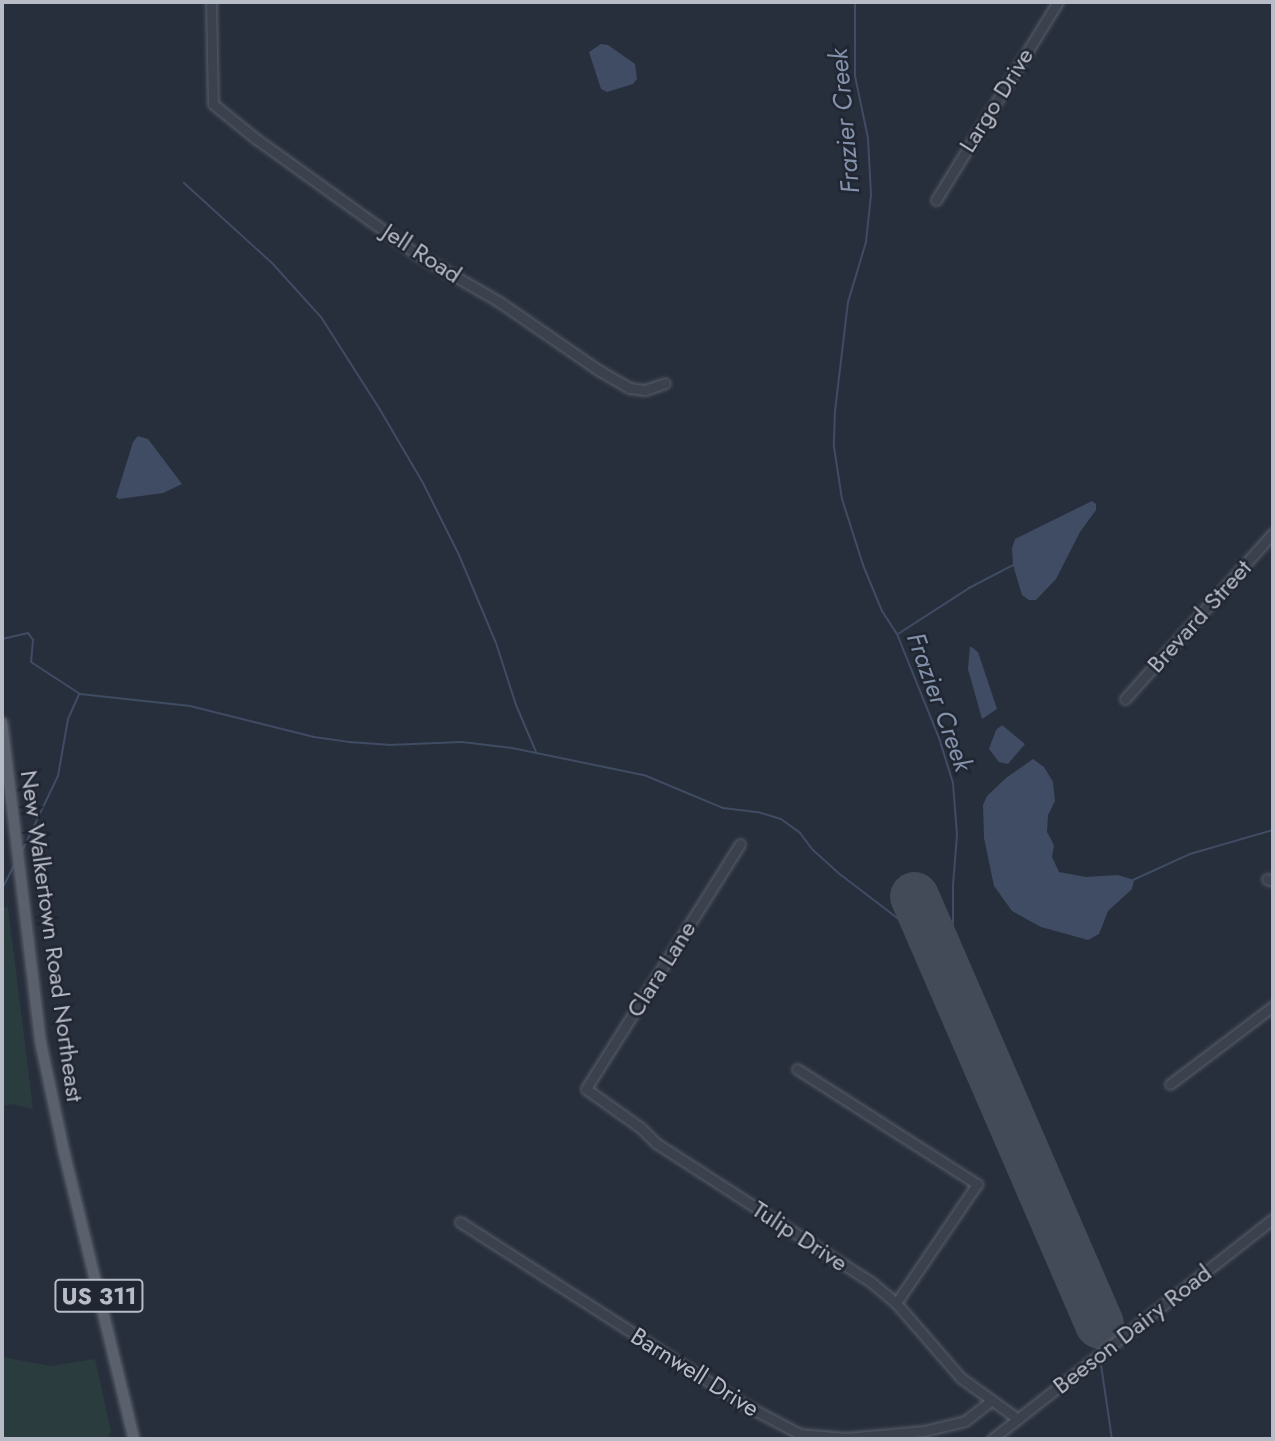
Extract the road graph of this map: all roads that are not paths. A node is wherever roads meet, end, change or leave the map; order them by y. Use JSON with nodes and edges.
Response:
{"nodes":[{"id":1,"x":211,"y":2,"type":"edge"},
{"id":2,"x":1058,"y":2,"type":"edge"},
{"id":3,"x":936,"y":200,"type":"dead end"},
{"id":4,"x":665,"y":383,"type":"dead end"},
{"id":5,"x":1273,"y":533,"type":"edge"},
{"id":6,"x":1125,"y":699,"type":"dead end"},
{"id":7,"x":2,"y":723,"type":"edge"},
{"id":8,"x":740,"y":844,"type":"dead end"},
{"id":9,"x":1273,"y":1006,"type":"edge"},
{"id":10,"x":797,"y":1069,"type":"dead end"},
{"id":11,"x":1170,"y":1084,"type":"dead end"},
{"id":12,"x":590,"y":1093,"type":"joint"},
{"id":13,"x":1273,"y":1219,"type":"edge"},
{"id":14,"x":460,"y":1222,"type":"dead end"},
{"id":15,"x":896,"y":1303,"type":"junction"},
{"id":16,"x":991,"y":1401,"type":"junction"},
{"id":17,"x":1018,"y":1419,"type":"junction"},
{"id":18,"x":134,"y":1439,"type":"edge"},
{"id":19,"x":992,"y":1439,"type":"edge"}],
"edges":[{"from":1,"to":4,"type":"street","name":"Jell Road"},
{"from":2,"to":3,"type":"street","name":"Largo Drive"},
{"from":5,"to":6,"type":"street","name":"Brevard Street"},
{"from":7,"to":18,"type":"main road","name":"New Walkertown Road Northeast","number":"US 311"},
{"from":8,"to":12,"type":"street","name":"Clara Lane"},
{"from":9,"to":11,"type":"street"},
{"from":10,"to":15,"type":"street"},
{"from":12,"to":15,"type":"street","name":"Tulip Drive"},
{"from":13,"to":17,"type":"street","name":"Beeson Dairy Road"},
{"from":14,"to":16,"type":"street","name":"Barnwell Drive"},
{"from":15,"to":16,"type":"street","name":"Tulip Drive"},
{"from":16,"to":17,"type":"street","name":"Tulip Drive"},
{"from":17,"to":19,"type":"street","name":"Beeson Dairy Road"}]}
